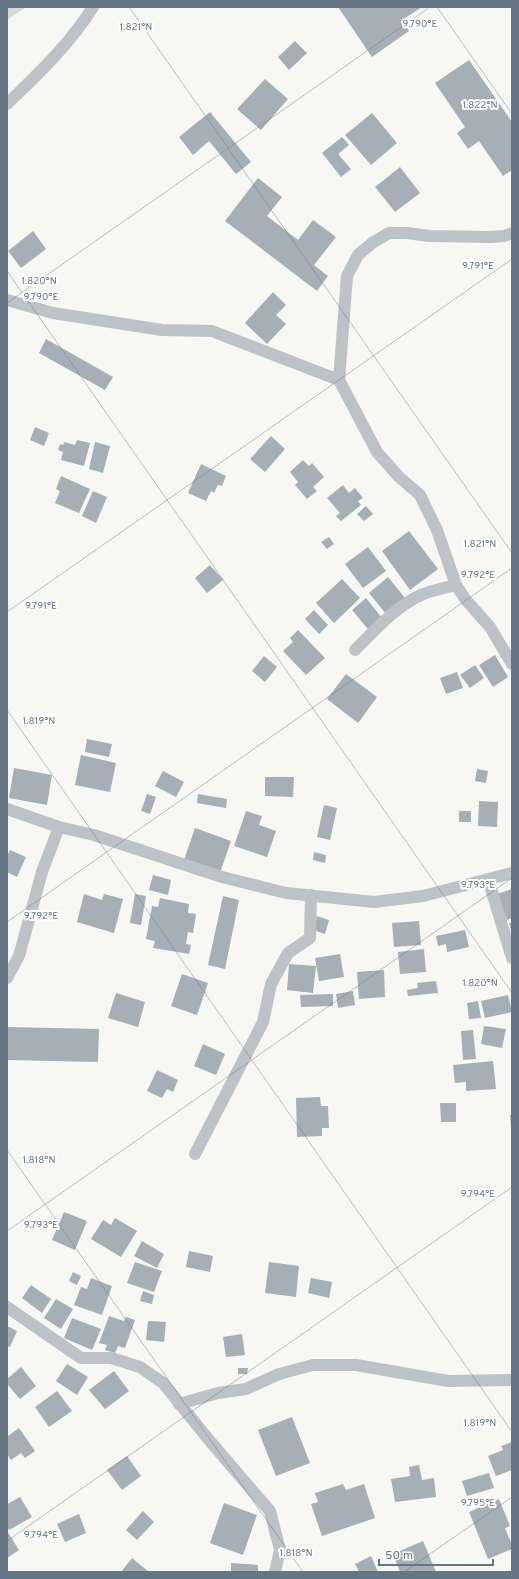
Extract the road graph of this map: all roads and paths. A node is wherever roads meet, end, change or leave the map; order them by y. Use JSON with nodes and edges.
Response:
{"nodes":[{"id":1,"x":93,"y":7,"type":"edge"},
{"id":2,"x":7,"y":104,"type":"edge"},
{"id":3,"x":512,"y":233,"type":"edge"},
{"id":4,"x":7,"y":300,"type":"edge"},
{"id":5,"x":339,"y":380,"type":"junction"},
{"id":6,"x":456,"y":585,"type":"junction"},
{"id":7,"x":355,"y":650,"type":"dead end"},
{"id":8,"x":512,"y":664,"type":"edge"},
{"id":9,"x":7,"y":808,"type":"edge"},
{"id":10,"x":59,"y":827,"type":"junction"},
{"id":11,"x":512,"y":873,"type":"edge"},
{"id":12,"x":488,"y":878,"type":"junction"},
{"id":13,"x":311,"y":895,"type":"junction"},
{"id":14,"x":512,"y":958,"type":"edge"},
{"id":15,"x":7,"y":978,"type":"edge"},
{"id":16,"x":195,"y":1154,"type":"dead end"},
{"id":17,"x":7,"y":1307,"type":"edge"},
{"id":18,"x":512,"y":1380,"type":"edge"},
{"id":19,"x":179,"y":1404,"type":"junction"},
{"id":20,"x":275,"y":1572,"type":"edge"}],
"edges":[{"from":1,"to":2,"type":"street"},
{"from":3,"to":5,"type":"street"},
{"from":4,"to":5,"type":"street"},
{"from":5,"to":6,"type":"street"},
{"from":6,"to":7,"type":"street"},
{"from":6,"to":8,"type":"street"},
{"from":9,"to":10,"type":"street"},
{"from":10,"to":13,"type":"street"},
{"from":10,"to":15,"type":"street"},
{"from":11,"to":12,"type":"street"},
{"from":12,"to":13,"type":"street"},
{"from":12,"to":14,"type":"street"},
{"from":13,"to":16,"type":"street"},
{"from":17,"to":19,"type":"street"},
{"from":18,"to":19,"type":"street"},
{"from":19,"to":20,"type":"street"}]}
